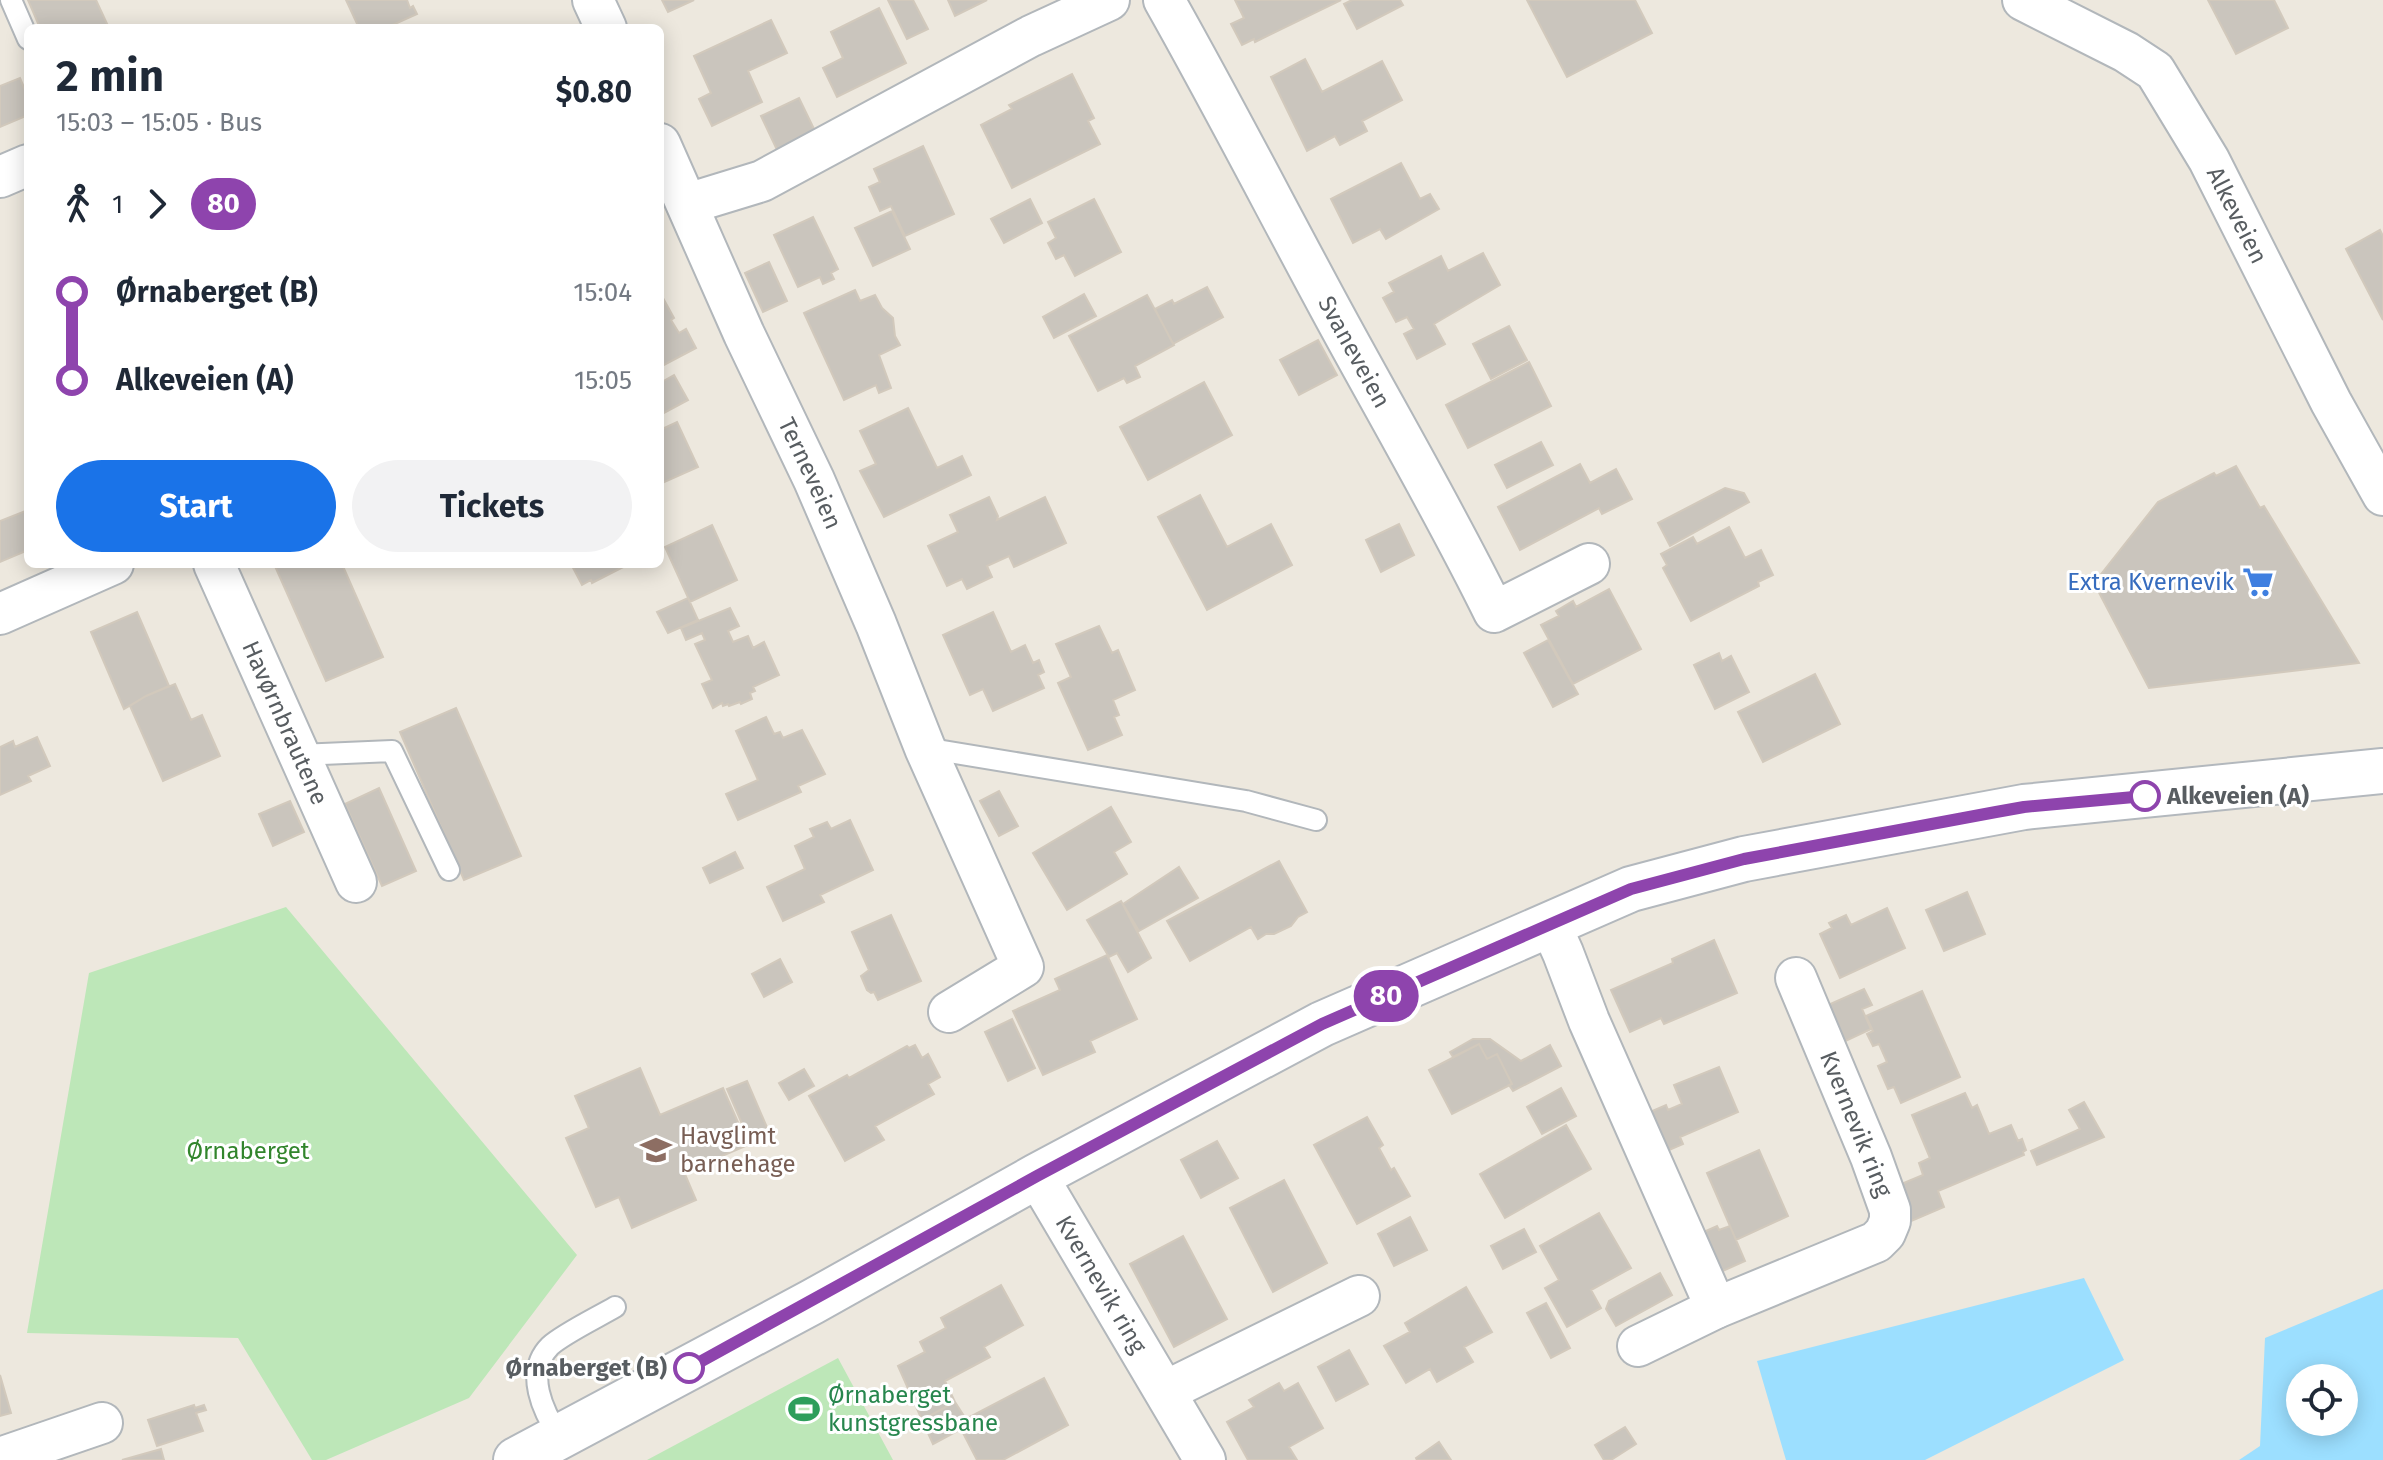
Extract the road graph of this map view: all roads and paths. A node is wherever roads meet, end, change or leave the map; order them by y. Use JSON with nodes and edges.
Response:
{"nodes":[{"id":1,"x":11,"y":0,"type":"edge"},
{"id":2,"x":593,"y":0,"type":"edge"},
{"id":3,"x":1109,"y":0,"type":"edge"},
{"id":4,"x":1164,"y":0,"type":"edge"},
{"id":5,"x":2023,"y":0,"type":"edge"},
{"id":6,"x":604,"y":24,"type":"edge"},
{"id":7,"x":24,"y":30,"type":"edge"},
{"id":8,"x":664,"y":153,"type":"edge"},
{"id":9,"x":24,"y":167,"type":"edge"},
{"id":10,"x":0,"y":177,"type":"edge"},
{"id":11,"x":687,"y":204,"type":"junction"},
{"id":12,"x":2383,"y":495,"type":"edge"},
{"id":13,"x":1589,"y":564,"type":"dead end"},
{"id":14,"x":104,"y":568,"type":"edge"},
{"id":15,"x":216,"y":568,"type":"edge"},
{"id":16,"x":0,"y":614,"type":"edge"},
{"id":17,"x":925,"y":748,"type":"junction"},
{"id":18,"x":299,"y":755,"type":"junction"},
{"id":19,"x":2383,"y":771,"type":"edge"},
{"id":20,"x":1316,"y":820,"type":"dead end"},
{"id":21,"x":449,"y":870,"type":"dead end"},
{"id":22,"x":356,"y":882,"type":"dead end"},
{"id":23,"x":1550,"y":924,"type":"junction"},
{"id":24,"x":1796,"y":978,"type":"dead end"},
{"id":25,"x":949,"y":1012,"type":"dead end"},
{"id":26,"x":1037,"y":1176,"type":"junction"},
{"id":27,"x":1359,"y":1296,"type":"dead end"},
{"id":28,"x":615,"y":1307,"type":"dead end"},
{"id":29,"x":1716,"y":1308,"type":"junction"},
{"id":30,"x":1638,"y":1346,"type":"dead end"},
{"id":31,"x":1166,"y":1391,"type":"junction"},
{"id":32,"x":102,"y":1423,"type":"dead end"},
{"id":33,"x":560,"y":1437,"type":"junction"},
{"id":34,"x":0,"y":1458,"type":"edge"},
{"id":35,"x":516,"y":1460,"type":"edge"},
{"id":36,"x":1205,"y":1460,"type":"edge"}],
"edges":[{"from":1,"to":7,"type":"lane"},
{"from":2,"to":6,"type":"street"},
{"from":3,"to":11,"type":"street"},
{"from":4,"to":13,"type":"street","name":"Svaneveien"},
{"from":5,"to":12,"type":"street","name":"Alkeveien"},
{"from":8,"to":11,"type":"street","name":"Terneveien"},
{"from":9,"to":10,"type":"street"},
{"from":11,"to":17,"type":"street","name":"Terneveien"},
{"from":14,"to":16,"type":"street"},
{"from":15,"to":18,"type":"street","name":"Havørnbrautene"},
{"from":17,"to":20,"type":"lane"},
{"from":17,"to":25,"type":"street","name":"Terneveien"},
{"from":18,"to":21,"type":"lane"},
{"from":18,"to":22,"type":"street","name":"Havørnbrautene"},
{"from":19,"to":23,"type":"main road"},
{"from":23,"to":26,"type":"main road"},
{"from":23,"to":29,"type":"street"},
{"from":24,"to":29,"type":"street","name":"Kvernevik ring"},
{"from":26,"to":31,"type":"street","name":"Kvernevik ring"},
{"from":26,"to":33,"type":"main road"},
{"from":27,"to":31,"type":"street"},
{"from":28,"to":33,"type":"lane"},
{"from":29,"to":30,"type":"street","name":"Kvernevik ring"},
{"from":31,"to":36,"type":"street","name":"Kvernevik ring"},
{"from":32,"to":34,"type":"street"},
{"from":33,"to":35,"type":"main road"}]}
